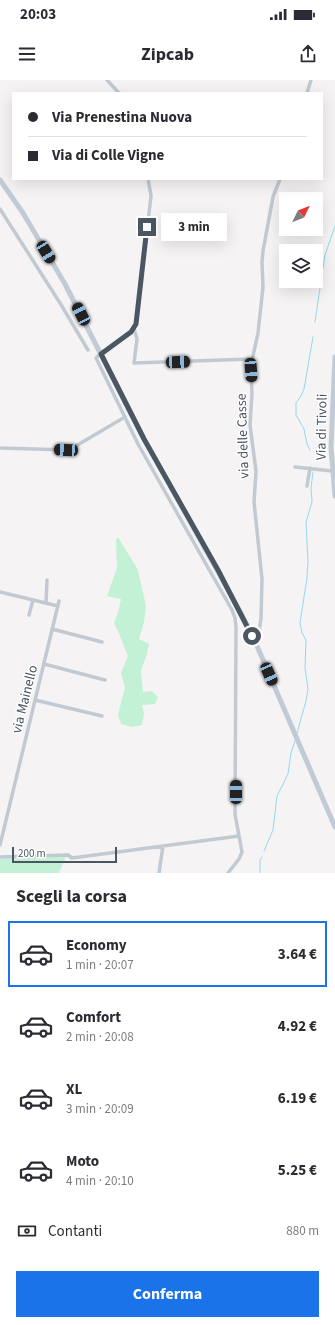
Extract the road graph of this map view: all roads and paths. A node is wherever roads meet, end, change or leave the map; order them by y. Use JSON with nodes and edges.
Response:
{"nodes":[{"id":1,"x":107,"y":80,"type":"edge"},
{"id":2,"x":311,"y":80,"type":"edge"},
{"id":3,"x":118,"y":92,"type":"edge"},
{"id":4,"x":307,"y":92,"type":"edge"},
{"id":5,"x":0,"y":180,"type":"edge"},
{"id":6,"x":148,"y":180,"type":"edge"},
{"id":7,"x":280,"y":180,"type":"edge"},
{"id":8,"x":0,"y":209,"type":"edge"},
{"id":9,"x":134,"y":329,"type":"junction"},
{"id":10,"x":88,"y":350,"type":"dead end"},
{"id":11,"x":101,"y":354,"type":"junction"},
{"id":12,"x":335,"y":357,"type":"edge"},
{"id":13,"x":252,"y":359,"type":"junction"},
{"id":14,"x":124,"y":417,"type":"junction"},
{"id":15,"x":0,"y":448,"type":"edge"},
{"id":16,"x":295,"y":467,"type":"dead end"},
{"id":17,"x":310,"y":468,"type":"junction"},
{"id":18,"x":332,"y":470,"type":"junction"},
{"id":19,"x":307,"y":486,"type":"dead end"},
{"id":20,"x":335,"y":496,"type":"edge"},
{"id":21,"x":47,"y":580,"type":"dead end"},
{"id":22,"x":0,"y":592,"type":"edge"},
{"id":23,"x":33,"y":600,"type":"junction"},
{"id":24,"x":46,"y":603,"type":"junction"},
{"id":25,"x":29,"y":614,"type":"dead end"},
{"id":26,"x":52,"y":629,"type":"junction"},
{"id":27,"x":102,"y":642,"type":"dead end"},
{"id":28,"x":257,"y":646,"type":"junction"},
{"id":29,"x":44,"y":664,"type":"junction"},
{"id":30,"x":105,"y":680,"type":"dead end"},
{"id":31,"x":35,"y":700,"type":"junction"},
{"id":32,"x":102,"y":716,"type":"dead end"},
{"id":33,"x":335,"y":827,"type":"edge"},
{"id":34,"x":239,"y":836,"type":"junction"},
{"id":35,"x":0,"y":844,"type":"edge"},
{"id":36,"x":163,"y":846,"type":"junction"},
{"id":37,"x":0,"y":857,"type":"edge"},
{"id":38,"x":159,"y":873,"type":"edge"},
{"id":39,"x":228,"y":873,"type":"edge"}],
"edges":[{"from":1,"to":3,"type":"street"},
{"from":2,"to":4,"type":"street"},
{"from":5,"to":11,"type":"main road"},
{"from":6,"to":9,"type":"street"},
{"from":7,"to":13,"type":"street","name":"via delle Casse"},
{"from":8,"to":10,"type":"street"},
{"from":9,"to":11,"type":"street"},
{"from":9,"to":13,"type":"street"},
{"from":11,"to":14,"type":"street"},
{"from":11,"to":28,"type":"main road"},
{"from":12,"to":18,"type":"main road","name":"Via di Tivoli"},
{"from":13,"to":28,"type":"street","name":"via delle Casse"},
{"from":14,"to":15,"type":"street"},
{"from":14,"to":34,"type":"street"},
{"from":16,"to":17,"type":"street"},
{"from":17,"to":18,"type":"street"},
{"from":17,"to":19,"type":"street"},
{"from":18,"to":20,"type":"main road","name":"Via di Tivoli"},
{"from":21,"to":24,"type":"street"},
{"from":22,"to":23,"type":"street","name":"via Mainello"},
{"from":23,"to":24,"type":"street","name":"via Mainello"},
{"from":23,"to":25,"type":"street"},
{"from":24,"to":26,"type":"street","name":"via Mainello"},
{"from":26,"to":27,"type":"street"},
{"from":26,"to":29,"type":"street","name":"via Mainello"},
{"from":28,"to":33,"type":"main road"},
{"from":29,"to":30,"type":"street"},
{"from":29,"to":31,"type":"street","name":"via Mainello"},
{"from":31,"to":32,"type":"street"},
{"from":31,"to":35,"type":"street","name":"via Mainello"},
{"from":34,"to":36,"type":"street"},
{"from":34,"to":39,"type":"street"},
{"from":36,"to":37,"type":"street"},
{"from":36,"to":38,"type":"street"}]}
